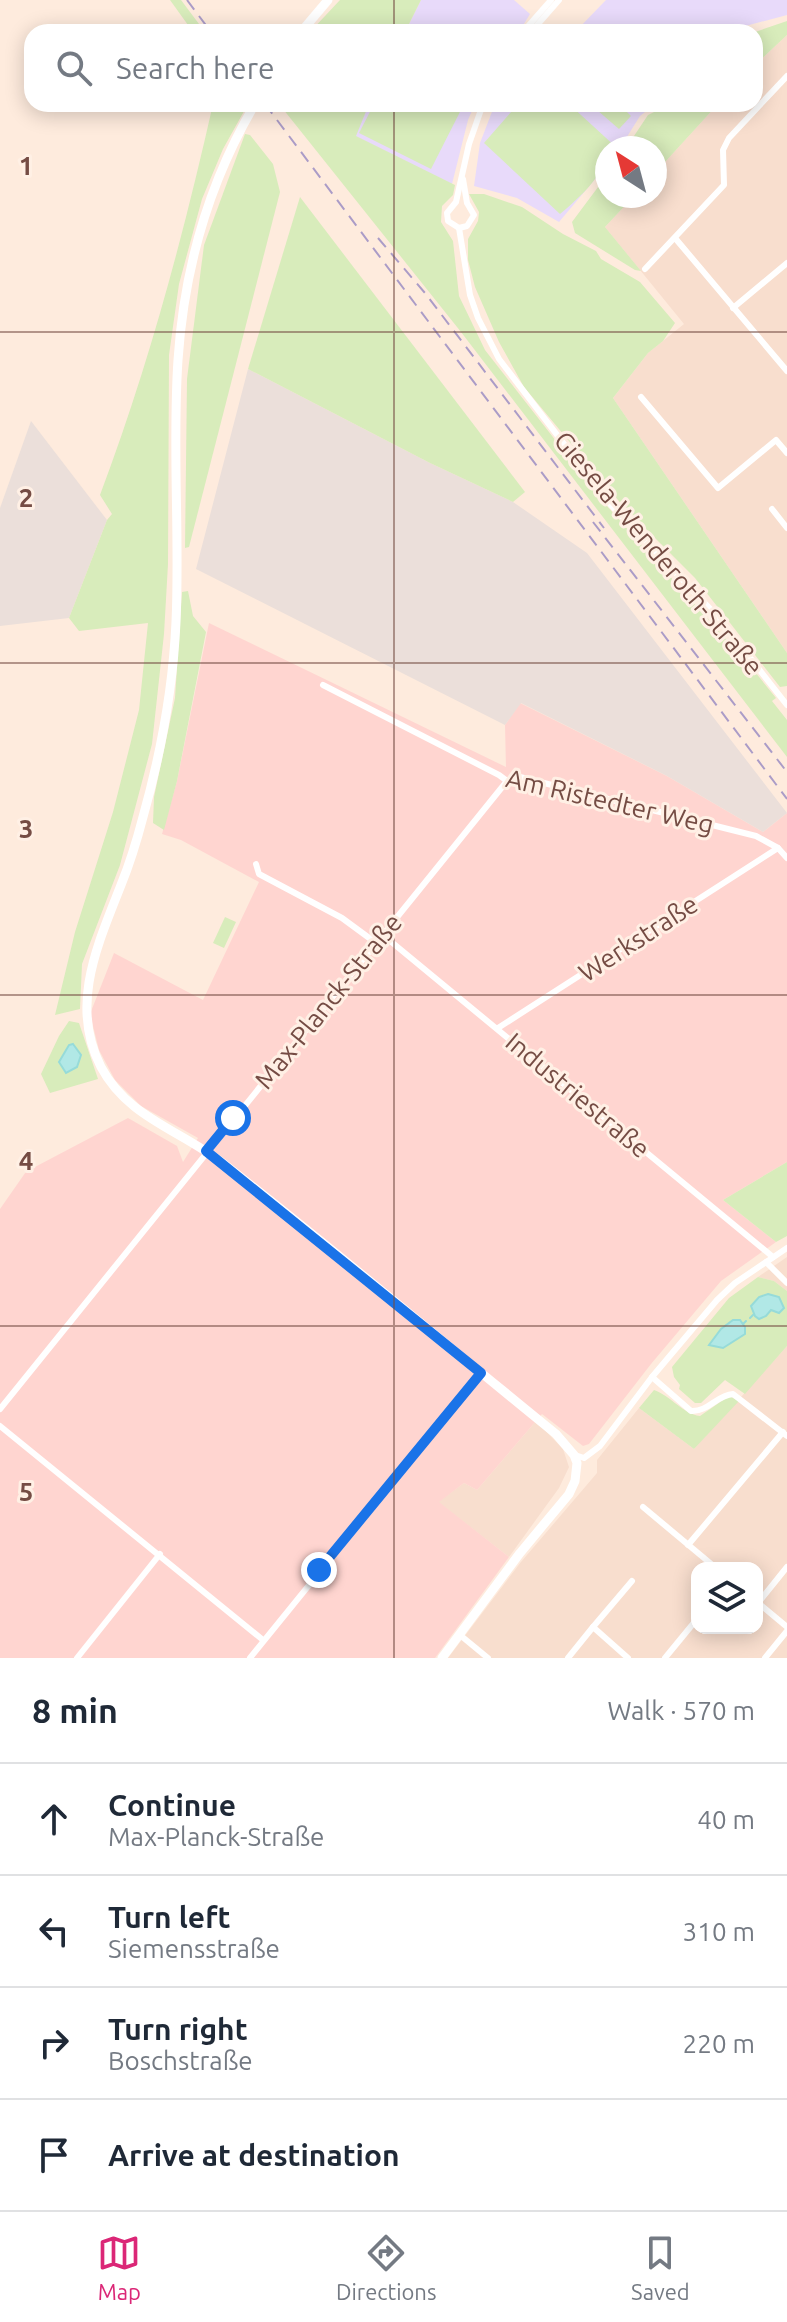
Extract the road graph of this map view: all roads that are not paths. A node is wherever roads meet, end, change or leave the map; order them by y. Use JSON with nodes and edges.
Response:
{"nodes":[{"id":1,"x":328,"y":0,"type":"edge"},
{"id":2,"x":551,"y":0,"type":"edge"},
{"id":3,"x":559,"y":0,"type":"edge"},
{"id":4,"x":308,"y":24,"type":"edge"},
{"id":5,"x":530,"y":24,"type":"edge"},
{"id":6,"x":538,"y":24,"type":"edge"},
{"id":7,"x":787,"y":76,"type":"edge"},
{"id":8,"x":763,"y":102,"type":"edge"},
{"id":9,"x":251,"y":112,"type":"edge"},
{"id":10,"x":480,"y":112,"type":"edge"},
{"id":11,"x":753,"y":112,"type":"edge"},
{"id":12,"x":463,"y":177,"type":"junction"},
{"id":13,"x":456,"y":202,"type":"junction"},
{"id":14,"x":467,"y":203,"type":"junction"},
{"id":15,"x":459,"y":228,"type":"junction"},
{"id":16,"x":675,"y":238,"type":"junction"},
{"id":17,"x":787,"y":263,"type":"edge"},
{"id":18,"x":645,"y":269,"type":"dead end"},
{"id":19,"x":733,"y":308,"type":"junction"},
{"id":20,"x":787,"y":371,"type":"edge"},
{"id":21,"x":641,"y":397,"type":"dead end"},
{"id":22,"x":787,"y":453,"type":"edge"},
{"id":23,"x":772,"y":509,"type":"dead end"},
{"id":24,"x":787,"y":528,"type":"edge"},
{"id":25,"x":323,"y":685,"type":"dead end"},
{"id":26,"x":347,"y":697,"type":"junction"},
{"id":27,"x":339,"y":704,"type":"dead end"},
{"id":28,"x":787,"y":705,"type":"edge"},
{"id":29,"x":507,"y":781,"type":"junction"},
{"id":30,"x":778,"y":848,"type":"junction"},
{"id":31,"x":787,"y":858,"type":"edge"},
{"id":32,"x":256,"y":864,"type":"dead end"},
{"id":33,"x":383,"y":935,"type":"junction"},
{"id":34,"x":376,"y":943,"type":"junction"},
{"id":35,"x":498,"y":1028,"type":"junction"},
{"id":36,"x":206,"y":1151,"type":"junction"},
{"id":37,"x":787,"y":1248,"type":"edge"},
{"id":38,"x":773,"y":1257,"type":"junction"},
{"id":39,"x":766,"y":1262,"type":"junction"},
{"id":40,"x":787,"y":1283,"type":"edge"},
{"id":41,"x":481,"y":1373,"type":"junction"},
{"id":42,"x":652,"y":1377,"type":"junction"},
{"id":43,"x":0,"y":1409,"type":"edge"},
{"id":44,"x":0,"y":1426,"type":"edge"},
{"id":45,"x":785,"y":1434,"type":"edge"},
{"id":46,"x":574,"y":1455,"type":"junction"},
{"id":47,"x":643,"y":1507,"type":"dead end"},
{"id":48,"x":688,"y":1545,"type":"junction"},
{"id":49,"x":160,"y":1554,"type":"junction"},
{"id":50,"x":709,"y":1562,"type":"edge"},
{"id":51,"x":787,"y":1567,"type":"edge"},
{"id":52,"x":632,"y":1581,"type":"dead end"},
{"id":53,"x":763,"y":1596,"type":"edge"},
{"id":54,"x":763,"y":1607,"type":"edge"},
{"id":55,"x":691,"y":1626,"type":"edge"},
{"id":56,"x":593,"y":1627,"type":"junction"},
{"id":57,"x":787,"y":1629,"type":"edge"},
{"id":58,"x":460,"y":1635,"type":"junction"},
{"id":59,"x":263,"y":1640,"type":"junction"},
{"id":60,"x":77,"y":1658,"type":"edge"},
{"id":61,"x":250,"y":1658,"type":"edge"},
{"id":62,"x":442,"y":1658,"type":"edge"},
{"id":63,"x":488,"y":1658,"type":"edge"},
{"id":64,"x":568,"y":1658,"type":"edge"},
{"id":65,"x":628,"y":1658,"type":"edge"},
{"id":66,"x":665,"y":1658,"type":"edge"},
{"id":67,"x":765,"y":1658,"type":"edge"}],
"edges":[{"from":1,"to":4,"type":"main road"},
{"from":2,"to":5,"type":"street"},
{"from":3,"to":6,"type":"street"},
{"from":7,"to":8,"type":"street"},
{"from":9,"to":36,"type":"main road"},
{"from":10,"to":12,"type":"street"},
{"from":11,"to":16,"type":"street"},
{"from":12,"to":13,"type":"street"},
{"from":12,"to":14,"type":"street"},
{"from":13,"to":14,"type":"street"},
{"from":13,"to":15,"type":"street"},
{"from":14,"to":15,"type":"street"},
{"from":15,"to":28,"type":"street","name":"Giesela-Wenderoth-Straße"},
{"from":16,"to":18,"type":"street"},
{"from":16,"to":19,"type":"street"},
{"from":17,"to":19,"type":"street"},
{"from":19,"to":20,"type":"street"},
{"from":21,"to":22,"type":"street"},
{"from":23,"to":24,"type":"street"},
{"from":25,"to":26,"type":"street","name":"Am Ristedter Weg"},
{"from":26,"to":27,"type":"street"},
{"from":26,"to":29,"type":"street","name":"Am Ristedter Weg"},
{"from":29,"to":30,"type":"street","name":"Am Ristedter Weg"},
{"from":29,"to":33,"type":"street","name":"Max-Planck-Straße"},
{"from":30,"to":31,"type":"street","name":"Am Ristedter Weg"},
{"from":30,"to":35,"type":"street","name":"Werkstraße"},
{"from":32,"to":34,"type":"street"},
{"from":33,"to":34,"type":"street","name":"Max-Planck-Straße"},
{"from":33,"to":35,"type":"street","name":"Industriestraße"},
{"from":34,"to":36,"type":"street","name":"Max-Planck-Straße"},
{"from":35,"to":38,"type":"street","name":"Industriestraße"},
{"from":36,"to":41,"type":"main road"},
{"from":36,"to":43,"type":"street","name":"Max-Planck-Straße"},
{"from":37,"to":38,"type":"street"},
{"from":38,"to":39,"type":"street"},
{"from":39,"to":40,"type":"street"},
{"from":39,"to":42,"type":"street"},
{"from":41,"to":46,"type":"main road"},
{"from":41,"to":59,"type":"street"},
{"from":42,"to":45,"type":"street"},
{"from":42,"to":46,"type":"street"},
{"from":44,"to":49,"type":"street"},
{"from":45,"to":48,"type":"street"},
{"from":46,"to":58,"type":"main road"},
{"from":47,"to":48,"type":"street"},
{"from":48,"to":50,"type":"street"},
{"from":49,"to":59,"type":"street"},
{"from":49,"to":60,"type":"street"},
{"from":51,"to":53,"type":"street"},
{"from":52,"to":56,"type":"street"},
{"from":54,"to":57,"type":"street"},
{"from":55,"to":66,"type":"street"},
{"from":56,"to":64,"type":"street"},
{"from":56,"to":65,"type":"street"},
{"from":57,"to":67,"type":"street"},
{"from":58,"to":62,"type":"main road"},
{"from":58,"to":63,"type":"street"},
{"from":59,"to":61,"type":"street"}]}
